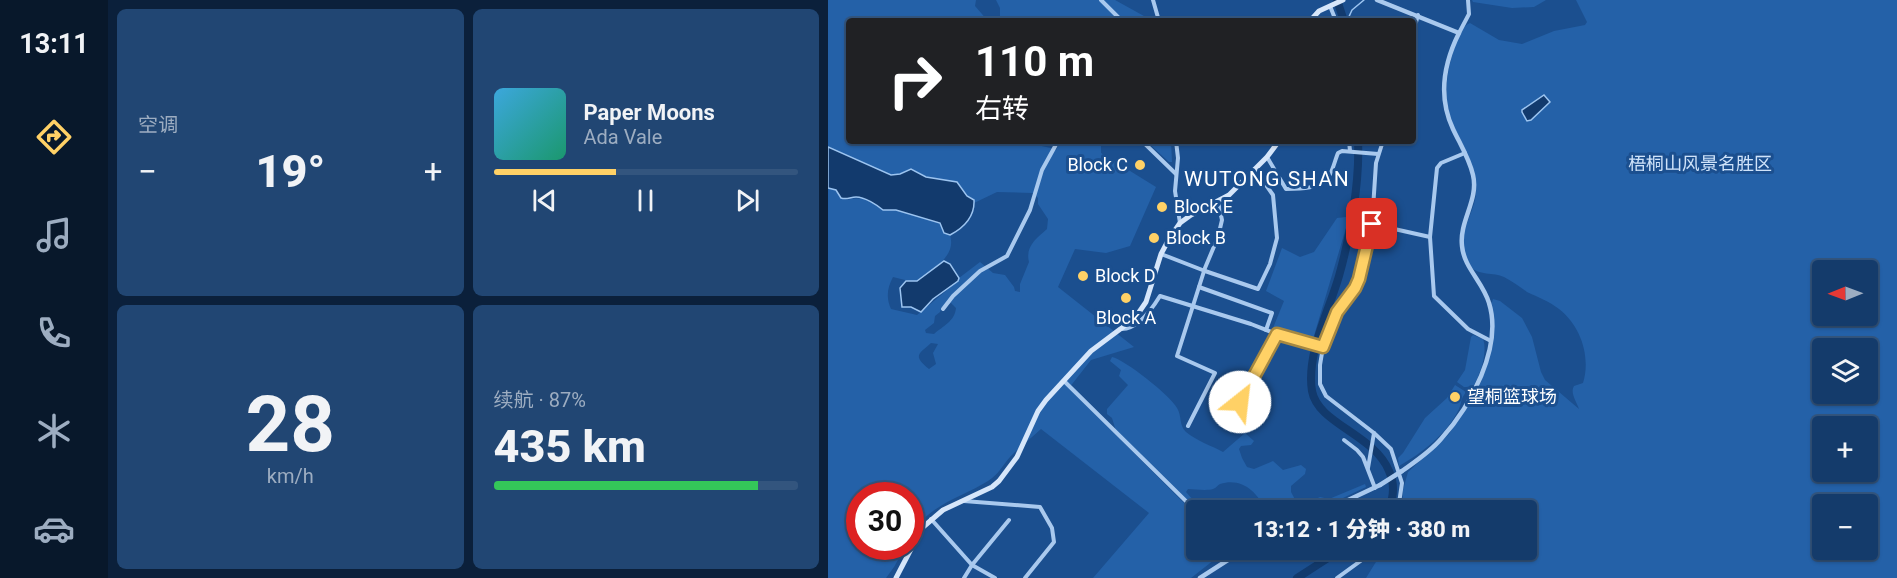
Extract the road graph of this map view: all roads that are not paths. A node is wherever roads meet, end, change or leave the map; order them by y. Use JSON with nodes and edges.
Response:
{"nodes":[{"id":1,"x":1101,"y":0,"type":"edge"},
{"id":2,"x":1153,"y":0,"type":"edge"},
{"id":3,"x":1342,"y":0,"type":"edge"},
{"id":4,"x":1377,"y":0,"type":"edge"},
{"id":5,"x":1468,"y":0,"type":"edge"},
{"id":6,"x":1330,"y":6,"type":"junction"},
{"id":7,"x":1418,"y":15,"type":"junction"},
{"id":8,"x":1119,"y":18,"type":"edge"},
{"id":9,"x":1158,"y":18,"type":"edge"},
{"id":10,"x":1313,"y":18,"type":"edge"},
{"id":11,"x":1335,"y":18,"type":"edge"},
{"id":12,"x":1416,"y":22,"type":"edge"},
{"id":13,"x":1459,"y":33,"type":"junction"},
{"id":14,"x":1056,"y":144,"type":"edge"},
{"id":15,"x":1145,"y":144,"type":"edge"},
{"id":16,"x":1176,"y":144,"type":"edge"},
{"id":17,"x":1277,"y":144,"type":"edge"},
{"id":18,"x":1350,"y":144,"type":"edge"},
{"id":19,"x":1382,"y":144,"type":"edge"},
{"id":20,"x":1352,"y":151,"type":"junction"},
{"id":21,"x":1465,"y":153,"type":"junction"},
{"id":22,"x":1378,"y":154,"type":"junction"},
{"id":23,"x":1267,"y":157,"type":"junction"},
{"id":24,"x":1255,"y":169,"type":"junction"},
{"id":25,"x":1176,"y":174,"type":"junction"},
{"id":26,"x":1218,"y":201,"type":"junction"},
{"id":27,"x":1180,"y":224,"type":"junction"},
{"id":28,"x":1372,"y":224,"type":"junction"},
{"id":29,"x":1430,"y":237,"type":"junction"},
{"id":30,"x":1161,"y":254,"type":"junction"},
{"id":31,"x":1204,"y":271,"type":"junction"},
{"id":32,"x":1199,"y":287,"type":"junction"},
{"id":33,"x":1193,"y":306,"type":"junction"},
{"id":34,"x":943,"y":309,"type":"dead end"},
{"id":35,"x":1122,"y":329,"type":"junction"},
{"id":36,"x":1266,"y":330,"type":"junction"},
{"id":37,"x":1277,"y":334,"type":"junction"},
{"id":38,"x":1491,"y":341,"type":"junction"},
{"id":39,"x":1322,"y":346,"type":"junction"},
{"id":40,"x":1065,"y":381,"type":"junction"},
{"id":41,"x":1230,"y":420,"type":"dead end"},
{"id":42,"x":1188,"y":426,"type":"dead end"},
{"id":43,"x":1373,"y":436,"type":"junction"},
{"id":44,"x":1344,"y":440,"type":"dead end"},
{"id":45,"x":1368,"y":466,"type":"junction"},
{"id":46,"x":1377,"y":486,"type":"junction"},
{"id":47,"x":1348,"y":500,"type":"edge"},
{"id":48,"x":1399,"y":500,"type":"edge"},
{"id":49,"x":960,"y":501,"type":"junction"},
{"id":50,"x":1186,"y":501,"type":"edge"},
{"id":51,"x":931,"y":519,"type":"junction"},
{"id":52,"x":1009,"y":520,"type":"dead end"},
{"id":53,"x":1224,"y":560,"type":"edge"},
{"id":54,"x":1362,"y":560,"type":"edge"},
{"id":55,"x":972,"y":565,"type":"junction"},
{"id":56,"x":896,"y":578,"type":"edge"},
{"id":57,"x":964,"y":578,"type":"edge"},
{"id":58,"x":995,"y":578,"type":"edge"},
{"id":59,"x":1025,"y":578,"type":"edge"},
{"id":60,"x":1200,"y":578,"type":"edge"},
{"id":61,"x":1338,"y":578,"type":"edge"}],
"edges":[{"from":1,"to":8,"type":"street"},
{"from":2,"to":9,"type":"street"},
{"from":3,"to":6,"type":"main road"},
{"from":4,"to":7,"type":"street"},
{"from":5,"to":13,"type":"street"},
{"from":6,"to":10,"type":"main road"},
{"from":6,"to":11,"type":"street"},
{"from":7,"to":12,"type":"street"},
{"from":7,"to":13,"type":"street"},
{"from":13,"to":21,"type":"street"},
{"from":14,"to":34,"type":"street"},
{"from":15,"to":25,"type":"street"},
{"from":16,"to":25,"type":"street"},
{"from":17,"to":23,"type":"main road"},
{"from":18,"to":20,"type":"street"},
{"from":19,"to":22,"type":"street"},
{"from":20,"to":22,"type":"street"},
{"from":20,"to":23,"type":"street"},
{"from":21,"to":29,"type":"street"},
{"from":21,"to":38,"type":"street"},
{"from":22,"to":28,"type":"street"},
{"from":23,"to":24,"type":"main road"},
{"from":24,"to":26,"type":"main road"},
{"from":24,"to":31,"type":"street"},
{"from":25,"to":27,"type":"street"},
{"from":26,"to":27,"type":"main road"},
{"from":26,"to":31,"type":"street"},
{"from":27,"to":30,"type":"main road"},
{"from":28,"to":29,"type":"street"},
{"from":28,"to":39,"type":"street"},
{"from":29,"to":38,"type":"street"},
{"from":30,"to":31,"type":"street"},
{"from":30,"to":35,"type":"main road"},
{"from":31,"to":32,"type":"street"},
{"from":32,"to":33,"type":"street"},
{"from":32,"to":36,"type":"street"},
{"from":33,"to":35,"type":"street"},
{"from":33,"to":36,"type":"street"},
{"from":33,"to":42,"type":"street"},
{"from":35,"to":40,"type":"main road"},
{"from":36,"to":37,"type":"street"},
{"from":37,"to":39,"type":"street"},
{"from":37,"to":41,"type":"street"},
{"from":38,"to":46,"type":"street","bridge":true},
{"from":39,"to":43,"type":"street"},
{"from":40,"to":49,"type":"main road"},
{"from":40,"to":50,"type":"street"},
{"from":43,"to":45,"type":"street"},
{"from":43,"to":48,"type":"street"},
{"from":44,"to":45,"type":"street"},
{"from":45,"to":46,"type":"street"},
{"from":46,"to":47,"type":"street"},
{"from":49,"to":51,"type":"main road"},
{"from":49,"to":59,"type":"street"},
{"from":51,"to":55,"type":"street"},
{"from":51,"to":56,"type":"main road"},
{"from":52,"to":55,"type":"street"},
{"from":53,"to":60,"type":"street"},
{"from":54,"to":61,"type":"street"},
{"from":55,"to":57,"type":"street"},
{"from":55,"to":58,"type":"street"}]}
